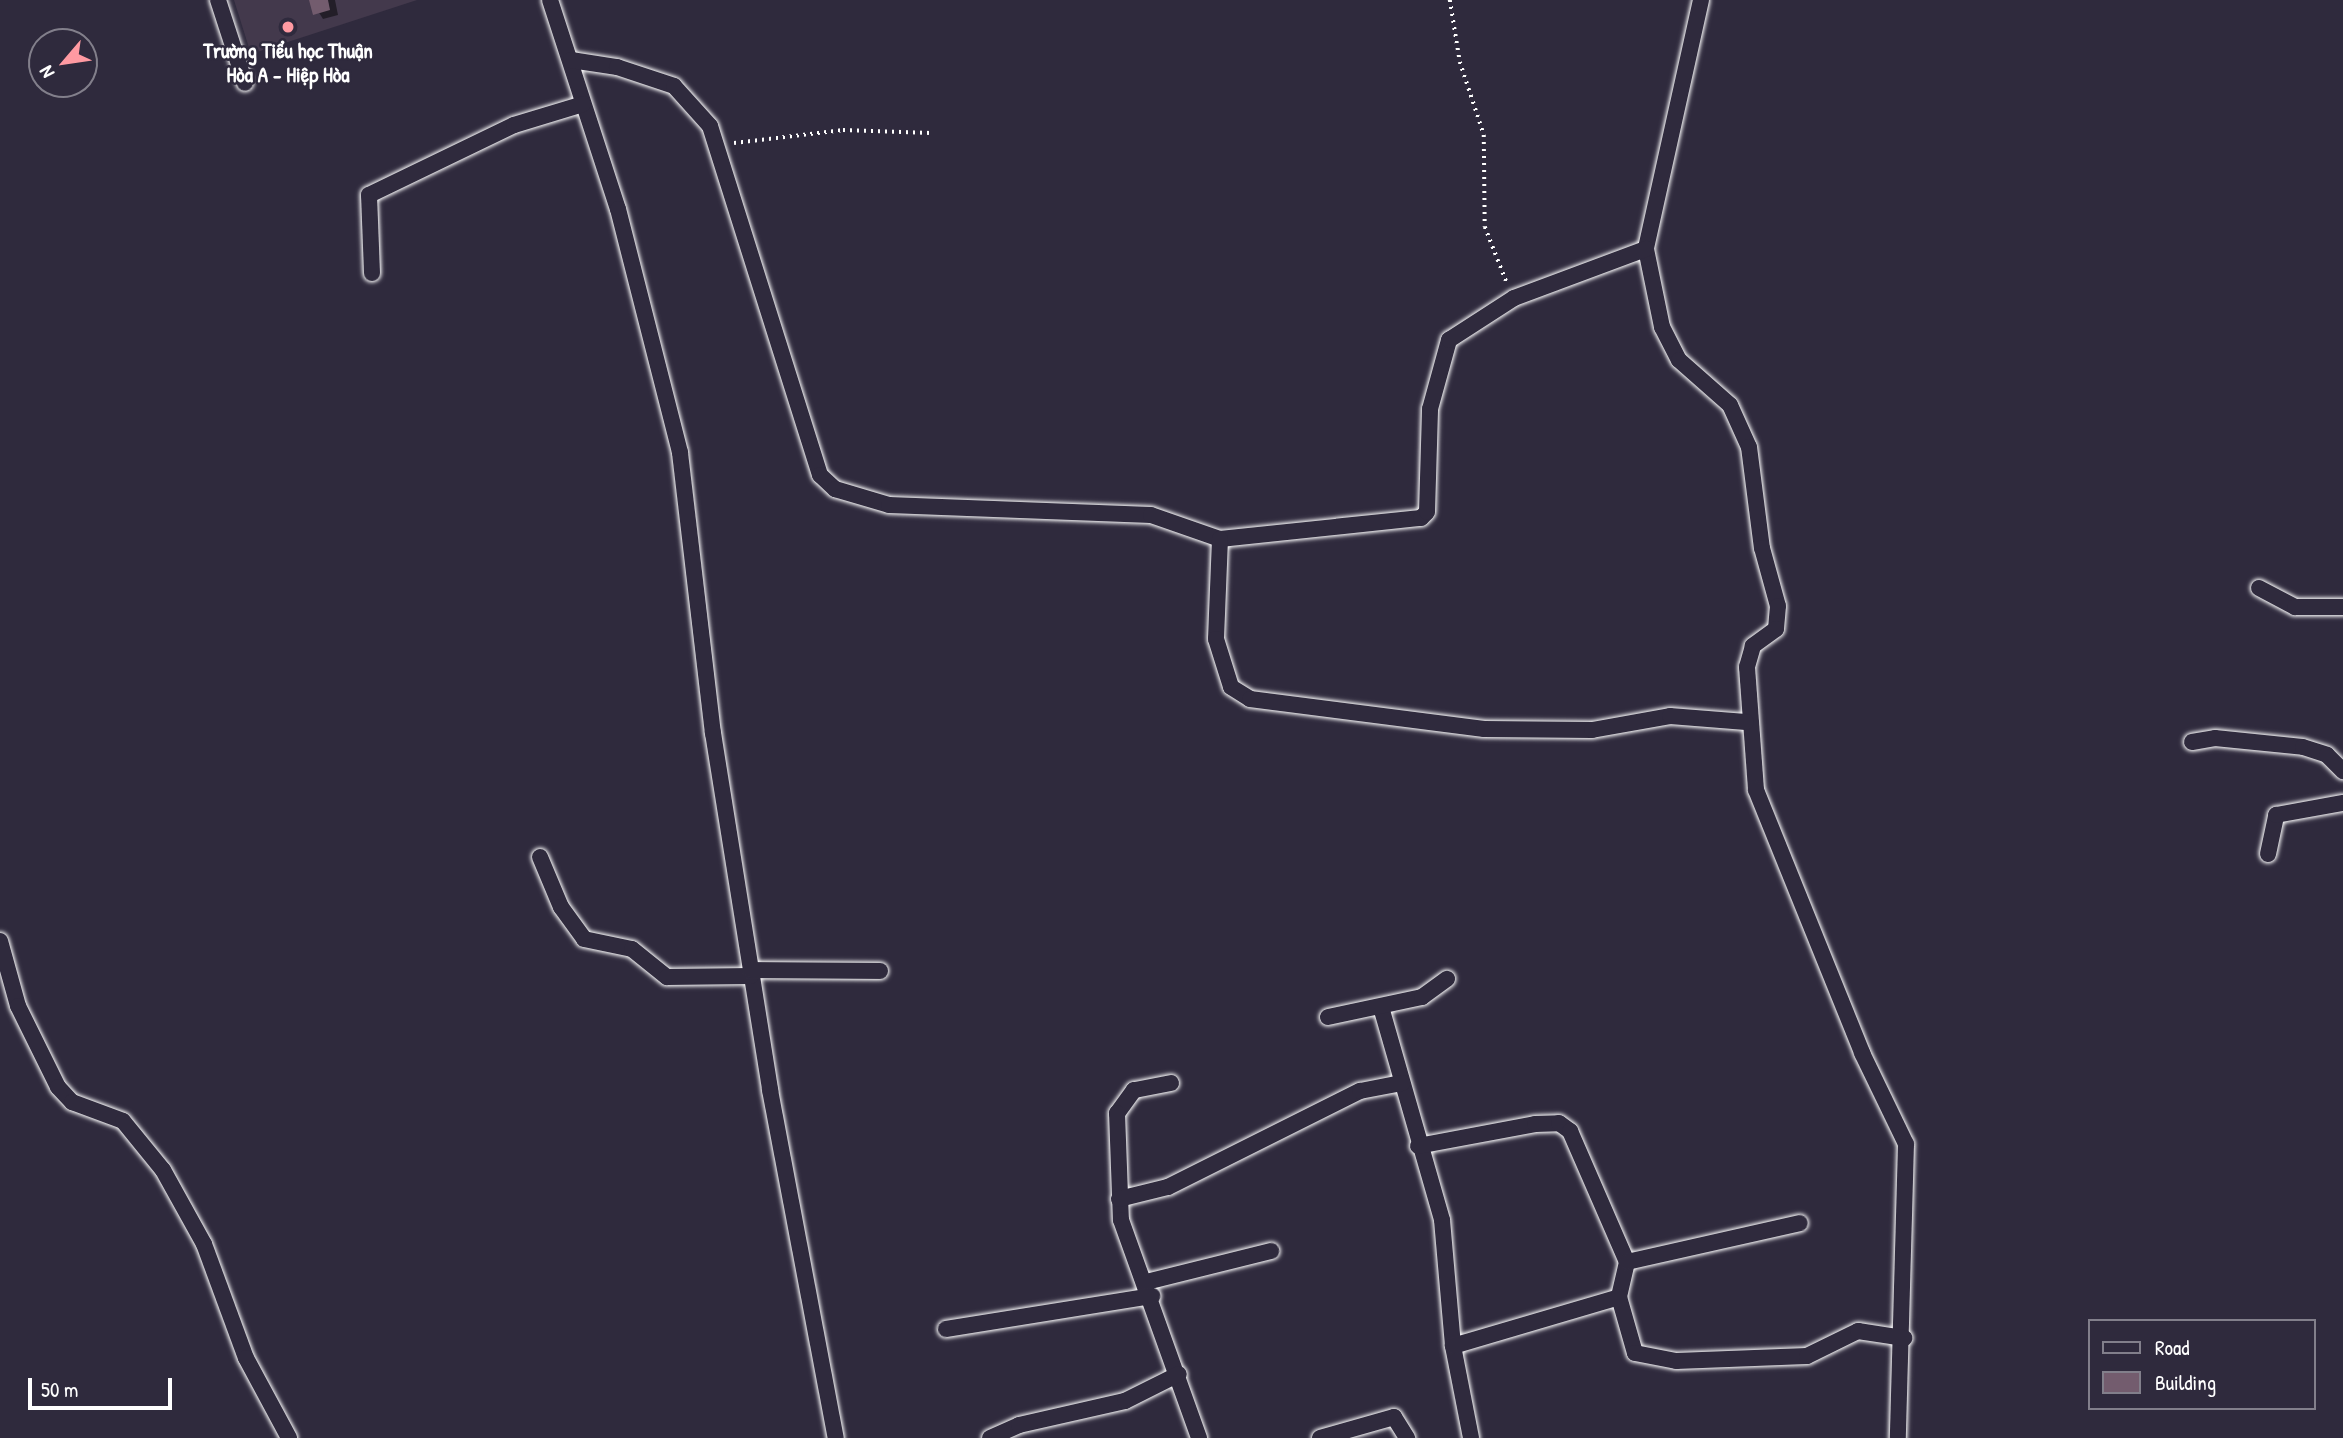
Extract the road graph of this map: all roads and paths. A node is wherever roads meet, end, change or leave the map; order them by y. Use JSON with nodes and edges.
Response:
{"nodes":[{"id":1,"x":218,"y":0,"type":"edge"},
{"id":2,"x":550,"y":0,"type":"edge"},
{"id":3,"x":1450,"y":0,"type":"edge"},
{"id":4,"x":1701,"y":0,"type":"edge"},
{"id":5,"x":571,"y":60,"type":"junction"},
{"id":6,"x":245,"y":83,"type":"dead end"},
{"id":7,"x":583,"y":104,"type":"junction"},
{"id":8,"x":931,"y":133,"type":"dead end"},
{"id":9,"x":718,"y":146,"type":"junction"},
{"id":10,"x":1646,"y":249,"type":"junction"},
{"id":11,"x":372,"y":272,"type":"dead end"},
{"id":12,"x":1514,"y":298,"type":"junction"},
{"id":13,"x":1220,"y":539,"type":"junction"},
{"id":14,"x":2259,"y":588,"type":"dead end"},
{"id":15,"x":2343,"y":607,"type":"edge"},
{"id":16,"x":1746,"y":722,"type":"junction"},
{"id":17,"x":2192,"y":742,"type":"dead end"},
{"id":18,"x":2343,"y":771,"type":"edge"},
{"id":19,"x":2343,"y":803,"type":"edge"},
{"id":20,"x":2269,"y":854,"type":"dead end"},
{"id":21,"x":540,"y":857,"type":"dead end"},
{"id":22,"x":0,"y":941,"type":"edge"},
{"id":23,"x":880,"y":971,"type":"dead end"},
{"id":24,"x":751,"y":973,"type":"junction"},
{"id":25,"x":1447,"y":979,"type":"dead end"},
{"id":26,"x":1381,"y":1007,"type":"junction"},
{"id":27,"x":1328,"y":1017,"type":"dead end"},
{"id":28,"x":1171,"y":1083,"type":"dead end"},
{"id":29,"x":1402,"y":1083,"type":"junction"},
{"id":30,"x":1418,"y":1146,"type":"junction"},
{"id":31,"x":1119,"y":1199,"type":"junction"},
{"id":32,"x":1800,"y":1223,"type":"dead end"},
{"id":33,"x":1271,"y":1251,"type":"dead end"},
{"id":34,"x":1627,"y":1262,"type":"junction"},
{"id":35,"x":1149,"y":1289,"type":"junction"},
{"id":36,"x":1619,"y":1297,"type":"junction"},
{"id":37,"x":946,"y":1329,"type":"dead end"},
{"id":38,"x":1904,"y":1338,"type":"junction"},
{"id":39,"x":1453,"y":1346,"type":"junction"},
{"id":40,"x":1179,"y":1374,"type":"junction"},
{"id":41,"x":289,"y":1438,"type":"edge"},
{"id":42,"x":836,"y":1438,"type":"edge"},
{"id":43,"x":990,"y":1438,"type":"edge"},
{"id":44,"x":1199,"y":1438,"type":"edge"},
{"id":45,"x":1320,"y":1438,"type":"edge"},
{"id":46,"x":1407,"y":1438,"type":"edge"},
{"id":47,"x":1471,"y":1438,"type":"edge"},
{"id":48,"x":1898,"y":1438,"type":"edge"}],
"edges":[{"from":1,"to":6,"type":"street"},
{"from":2,"to":5,"type":"street"},
{"from":3,"to":12,"type":"path"},
{"from":4,"to":10,"type":"street"},
{"from":5,"to":7,"type":"street"},
{"from":5,"to":9,"type":"street"},
{"from":7,"to":11,"type":"street"},
{"from":7,"to":24,"type":"street"},
{"from":8,"to":9,"type":"path"},
{"from":9,"to":13,"type":"street"},
{"from":10,"to":12,"type":"street"},
{"from":10,"to":16,"type":"street"},
{"from":12,"to":13,"type":"street"},
{"from":13,"to":16,"type":"street"},
{"from":14,"to":15,"type":"street"},
{"from":16,"to":38,"type":"street"},
{"from":17,"to":18,"type":"street"},
{"from":19,"to":20,"type":"street"},
{"from":21,"to":24,"type":"street"},
{"from":22,"to":41,"type":"street"},
{"from":23,"to":24,"type":"street"},
{"from":24,"to":42,"type":"street"},
{"from":25,"to":26,"type":"street"},
{"from":26,"to":27,"type":"street"},
{"from":26,"to":29,"type":"street"},
{"from":28,"to":31,"type":"street"},
{"from":29,"to":30,"type":"street"},
{"from":29,"to":31,"type":"street"},
{"from":30,"to":34,"type":"street"},
{"from":30,"to":39,"type":"street"},
{"from":31,"to":35,"type":"street"},
{"from":32,"to":34,"type":"street"},
{"from":33,"to":35,"type":"street"},
{"from":34,"to":36,"type":"street"},
{"from":35,"to":37,"type":"street"},
{"from":35,"to":40,"type":"street"},
{"from":36,"to":38,"type":"street"},
{"from":36,"to":39,"type":"street"},
{"from":38,"to":48,"type":"street"},
{"from":39,"to":47,"type":"street"},
{"from":40,"to":43,"type":"street"},
{"from":40,"to":44,"type":"street"},
{"from":45,"to":46,"type":"street"}]}
